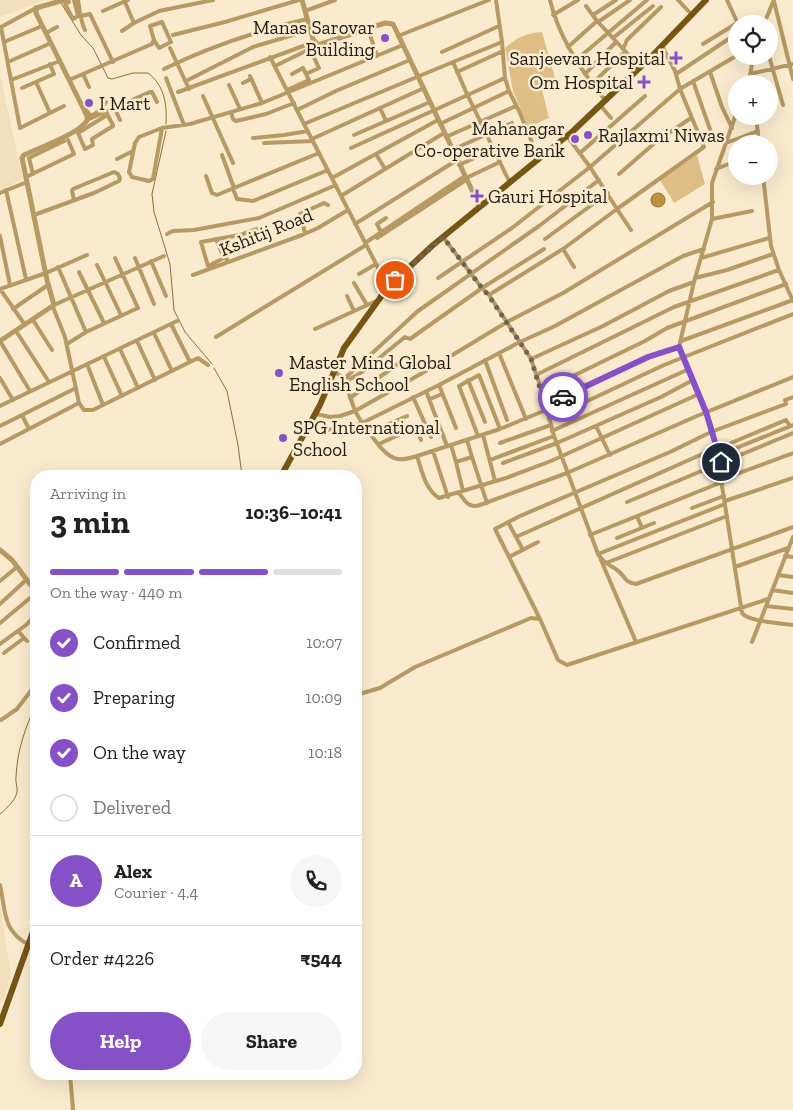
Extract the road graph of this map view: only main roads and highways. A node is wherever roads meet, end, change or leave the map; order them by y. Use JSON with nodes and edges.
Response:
{"nodes":[{"id":1,"x":706,"y":0,"type":"edge"},
{"id":2,"x":284,"y":470,"type":"edge"},
{"id":3,"x":30,"y":940,"type":"edge"},
{"id":4,"x":0,"y":1021,"type":"edge"}],
"edges":[{"from":1,"to":2,"type":"main road"},
{"from":3,"to":4,"type":"main road"}]}
